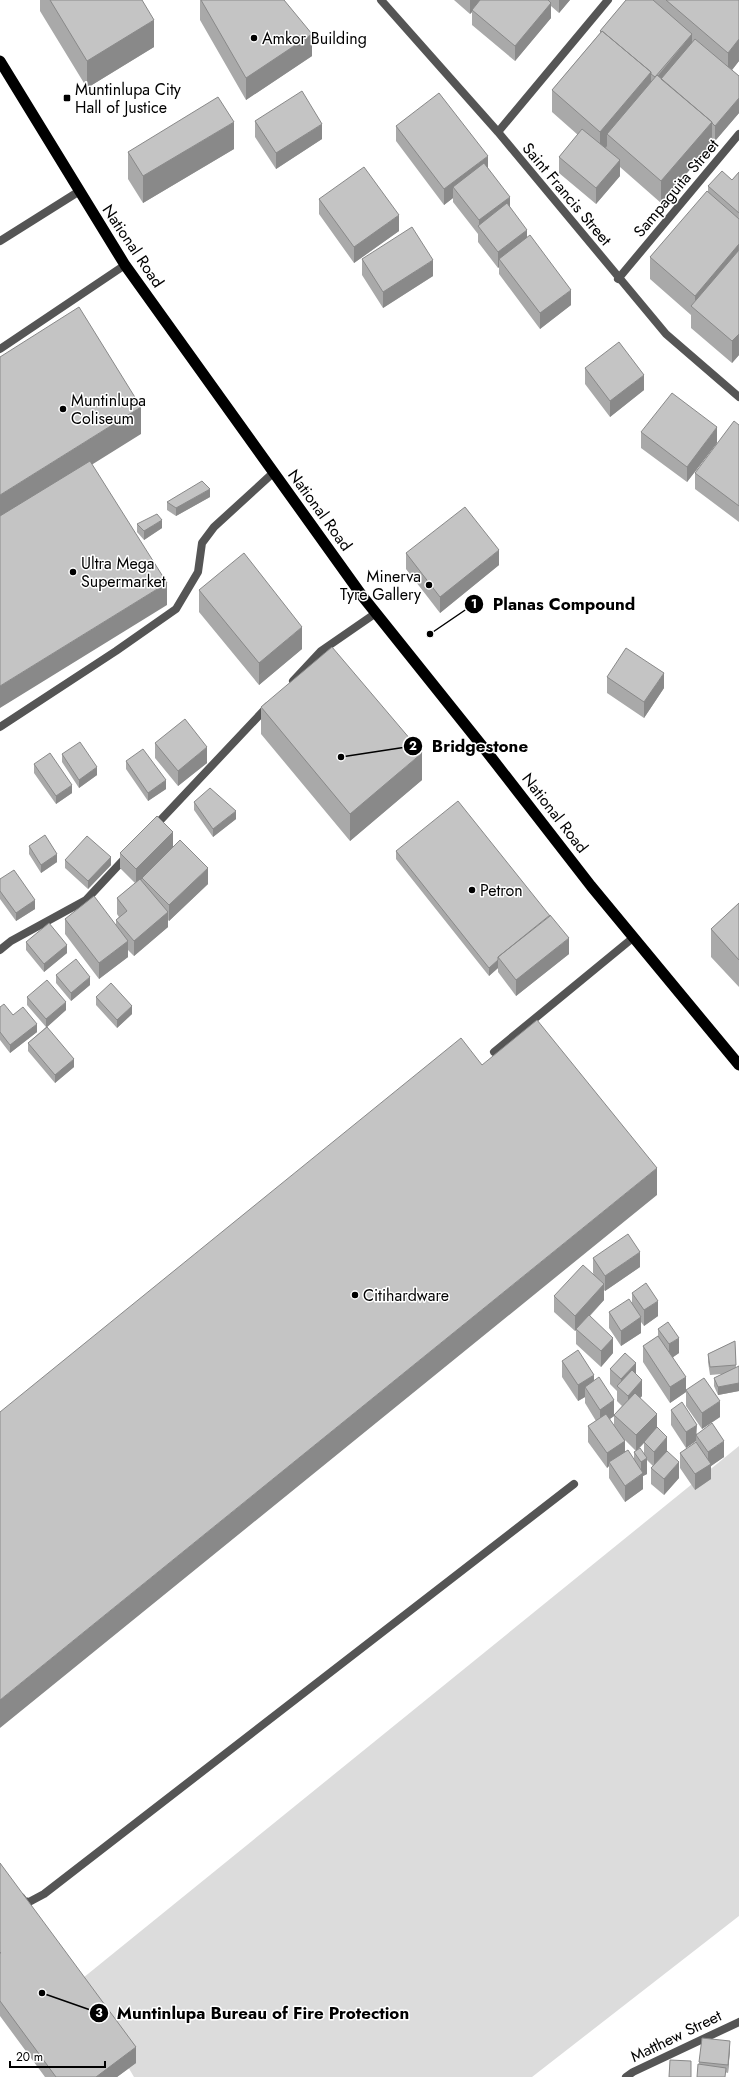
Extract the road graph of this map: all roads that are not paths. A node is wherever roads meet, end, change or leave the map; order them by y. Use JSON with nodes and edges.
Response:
{"nodes":[{"id":1,"x":381,"y":0,"type":"edge"},
{"id":2,"x":608,"y":0,"type":"edge"},
{"id":3,"x":0,"y":61,"type":"edge"},
{"id":4,"x":498,"y":132,"type":"junction"},
{"id":5,"x":739,"y":134,"type":"edge"},
{"id":6,"x":78,"y":192,"type":"junction"},
{"id":7,"x":0,"y":241,"type":"edge"},
{"id":8,"x":125,"y":265,"type":"junction"},
{"id":9,"x":618,"y":279,"type":"junction"},
{"id":10,"x":0,"y":349,"type":"edge"},
{"id":11,"x":739,"y":397,"type":"edge"},
{"id":12,"x":272,"y":473,"type":"junction"},
{"id":13,"x":376,"y":613,"type":"junction"},
{"id":14,"x":288,"y":686,"type":"edge"},
{"id":15,"x":277,"y":697,"type":"edge"},
{"id":16,"x":0,"y":727,"type":"edge"},
{"id":17,"x":150,"y":831,"type":"edge"},
{"id":18,"x":136,"y":847,"type":"edge"},
{"id":19,"x":634,"y":937,"type":"junction"},
{"id":20,"x":0,"y":950,"type":"edge"},
{"id":21,"x":494,"y":1052,"type":"dead end"},
{"id":22,"x":739,"y":1065,"type":"edge"},
{"id":23,"x":574,"y":1484,"type":"dead end"},
{"id":24,"x":14,"y":1890,"type":"edge"},
{"id":25,"x":739,"y":2022,"type":"edge"},
{"id":26,"x":633,"y":2074,"type":"edge"},
{"id":27,"x":626,"y":2077,"type":"edge"}],
"edges":[{"from":1,"to":4,"type":"street","name":"Saint Francis Street"},
{"from":2,"to":4,"type":"street"},
{"from":3,"to":6,"type":"highway","name":"National Road"},
{"from":4,"to":9,"type":"street","name":"Saint Francis Street"},
{"from":5,"to":9,"type":"street","name":"Sampaguita Street"},
{"from":6,"to":7,"type":"street"},
{"from":6,"to":8,"type":"highway","name":"National Road"},
{"from":8,"to":10,"type":"street"},
{"from":8,"to":12,"type":"highway","name":"National Road"},
{"from":9,"to":11,"type":"street","name":"Saint Francis Street"},
{"from":12,"to":13,"type":"highway","name":"National Road"},
{"from":12,"to":16,"type":"street"},
{"from":13,"to":14,"type":"street"},
{"from":13,"to":19,"type":"highway","name":"National Road"},
{"from":15,"to":17,"type":"street"},
{"from":18,"to":20,"type":"street"},
{"from":19,"to":21,"type":"street"},
{"from":19,"to":22,"type":"highway","name":"National Road"},
{"from":23,"to":24,"type":"street"},
{"from":25,"to":26,"type":"street","name":"Matthew Street"},
{"from":26,"to":27,"type":"street","name":"Matthew Street"}]}
